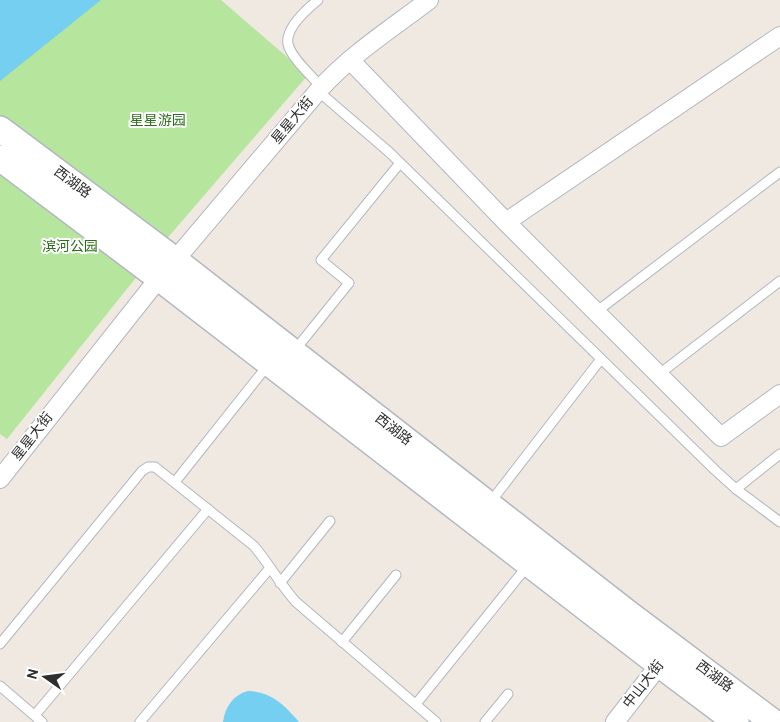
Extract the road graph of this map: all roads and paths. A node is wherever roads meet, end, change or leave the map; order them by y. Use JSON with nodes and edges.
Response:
{"nodes":[{"id":1,"x":318,"y":0,"type":"edge"},
{"id":2,"x":429,"y":0,"type":"edge"},
{"id":3,"x":780,"y":36,"type":"edge"},
{"id":4,"x":350,"y":60,"type":"junction"},
{"id":5,"x":320,"y":89,"type":"junction"},
{"id":6,"x":4,"y":142,"type":"edge"},
{"id":7,"x":400,"y":163,"type":"junction"},
{"id":8,"x":780,"y":172,"type":"edge"},
{"id":9,"x":506,"y":222,"type":"junction"},
{"id":10,"x":167,"y":269,"type":"junction"},
{"id":11,"x":780,"y":281,"type":"edge"},
{"id":12,"x":596,"y":312,"type":"junction"},
{"id":13,"x":293,"y":352,"type":"junction"},
{"id":14,"x":601,"y":359,"type":"junction"},
{"id":15,"x":270,"y":364,"type":"junction"},
{"id":16,"x":658,"y":375,"type":"junction"},
{"id":17,"x":780,"y":394,"type":"edge"},
{"id":18,"x":780,"y":454,"type":"edge"},
{"id":19,"x":0,"y":478,"type":"edge"},
{"id":20,"x":175,"y":482,"type":"junction"},
{"id":21,"x":736,"y":488,"type":"junction"},
{"id":22,"x":489,"y":504,"type":"junction"},
{"id":23,"x":208,"y":509,"type":"junction"},
{"id":24,"x":330,"y":521,"type":"dead end"},
{"id":25,"x":780,"y":522,"type":"edge"},
{"id":26,"x":530,"y":564,"type":"junction"},
{"id":27,"x":270,"y":568,"type":"junction"},
{"id":28,"x":396,"y":576,"type":"dead end"},
{"id":29,"x":280,"y":583,"type":"junction"},
{"id":30,"x":342,"y":642,"type":"junction"},
{"id":31,"x":0,"y":644,"type":"edge"},
{"id":32,"x":666,"y":656,"type":"junction"},
{"id":33,"x":0,"y":686,"type":"edge"},
{"id":34,"x":508,"y":694,"type":"dead end"},
{"id":35,"x":416,"y":704,"type":"junction"},
{"id":36,"x":35,"y":715,"type":"junction"},
{"id":37,"x":42,"y":722,"type":"edge"},
{"id":38,"x":140,"y":722,"type":"edge"},
{"id":39,"x":436,"y":722,"type":"edge"},
{"id":40,"x":485,"y":722,"type":"edge"},
{"id":41,"x":615,"y":722,"type":"edge"},
{"id":42,"x":736,"y":722,"type":"edge"},
{"id":43,"x":773,"y":722,"type":"edge"}],
"edges":[{"from":1,"to":5,"type":"lane"},
{"from":2,"to":4,"type":"street","name":"星星大街"},
{"from":3,"to":9,"type":"street"},
{"from":4,"to":5,"type":"street","name":"星星大街"},
{"from":4,"to":9,"type":"street"},
{"from":5,"to":7,"type":"lane"},
{"from":5,"to":10,"type":"street","name":"星星大街"},
{"from":6,"to":10,"type":"main road","name":"西湖路"},
{"from":7,"to":13,"type":"lane"},
{"from":7,"to":14,"type":"lane"},
{"from":8,"to":12,"type":"lane"},
{"from":9,"to":12,"type":"street"},
{"from":10,"to":13,"type":"main road","name":"西湖路"},
{"from":10,"to":15,"type":"main road","name":"西湖路"},
{"from":10,"to":19,"type":"street","name":"星星大街"},
{"from":11,"to":16,"type":"lane"},
{"from":12,"to":16,"type":"street"},
{"from":13,"to":22,"type":"main road","name":"西湖路"},
{"from":14,"to":21,"type":"lane"},
{"from":14,"to":22,"type":"lane"},
{"from":15,"to":20,"type":"lane"},
{"from":15,"to":26,"type":"main road","name":"西湖路"},
{"from":16,"to":17,"type":"street"},
{"from":18,"to":21,"type":"lane"},
{"from":20,"to":23,"type":"lane"},
{"from":20,"to":31,"type":"lane"},
{"from":21,"to":25,"type":"lane"},
{"from":22,"to":32,"type":"main road","name":"西湖路"},
{"from":23,"to":27,"type":"lane"},
{"from":23,"to":36,"type":"lane"},
{"from":24,"to":29,"type":"lane"},
{"from":26,"to":32,"type":"main road","name":"西湖路"},
{"from":26,"to":35,"type":"lane"},
{"from":27,"to":29,"type":"lane"},
{"from":27,"to":38,"type":"lane"},
{"from":28,"to":30,"type":"lane"},
{"from":29,"to":30,"type":"lane"},
{"from":30,"to":35,"type":"lane"},
{"from":32,"to":41,"type":"street","name":"中山大街"},
{"from":32,"to":42,"type":"main road","name":"西湖路"},
{"from":32,"to":43,"type":"main road","name":"西湖路"},
{"from":33,"to":36,"type":"lane"},
{"from":34,"to":40,"type":"lane"},
{"from":35,"to":39,"type":"lane"},
{"from":36,"to":37,"type":"lane"}]}
